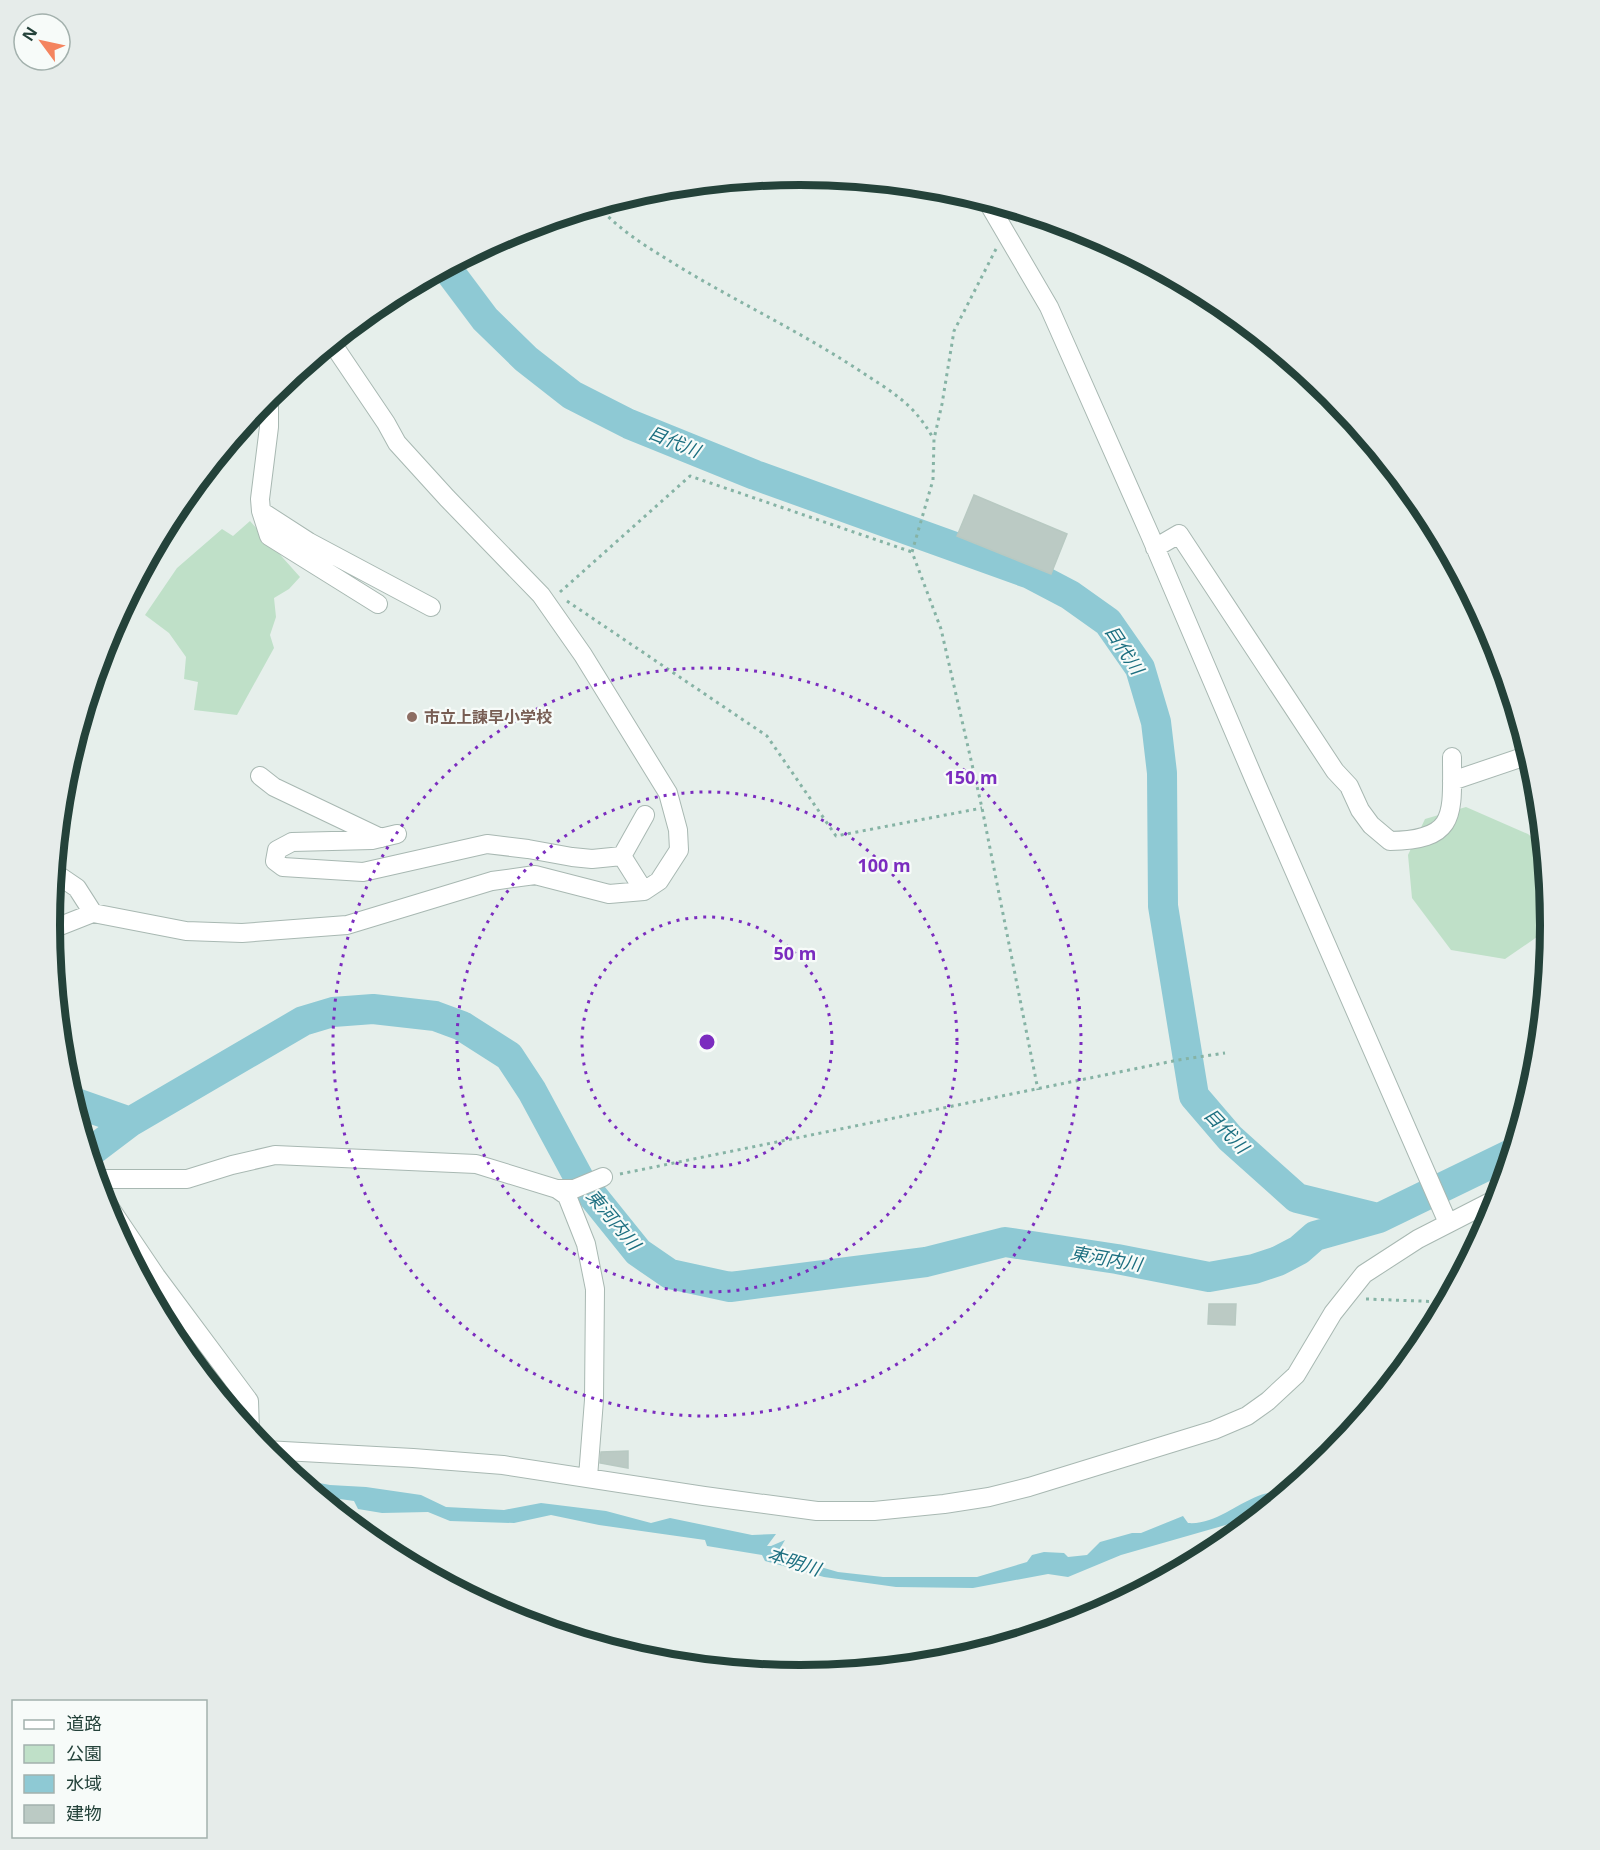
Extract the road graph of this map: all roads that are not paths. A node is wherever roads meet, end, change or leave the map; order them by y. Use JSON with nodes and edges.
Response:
{"nodes":[{"id":1,"x":992,"y":210,"type":"edge"},
{"id":2,"x":336,"y":349,"type":"edge"},
{"id":3,"x":269,"y":410,"type":"edge"},
{"id":4,"x":261,"y":511,"type":"junction"},
{"id":5,"x":1155,"y":548,"type":"junction"},
{"id":6,"x":378,"y":604,"type":"dead end"},
{"id":7,"x":431,"y":607,"type":"dead end"},
{"id":8,"x":1452,"y":757,"type":"dead end"},
{"id":9,"x":1521,"y":758,"type":"edge"},
{"id":10,"x":260,"y":776,"type":"dead end"},
{"id":11,"x":1452,"y":781,"type":"junction"},
{"id":12,"x":645,"y":814,"type":"dead end"},
{"id":13,"x":622,"y":856,"type":"junction"},
{"id":14,"x":62,"y":878,"type":"edge"},
{"id":15,"x":644,"y":891,"type":"junction"},
{"id":16,"x":93,"y":912,"type":"junction"},
{"id":17,"x":60,"y":926,"type":"edge"},
{"id":18,"x":603,"y":1177,"type":"road end"},
{"id":19,"x":105,"y":1179,"type":"edge"},
{"id":20,"x":566,"y":1189,"type":"junction"},
{"id":21,"x":1486,"y":1202,"type":"edge"},
{"id":22,"x":1445,"y":1218,"type":"junction"},
{"id":23,"x":128,"y":1235,"type":"edge"},
{"id":24,"x":250,"y":1419,"type":"edge"},
{"id":25,"x":280,"y":1451,"type":"edge"},
{"id":26,"x":588,"y":1477,"type":"junction"}],
"edges":[{"from":1,"to":5,"type":"street"},
{"from":2,"to":15,"type":"street"},
{"from":3,"to":4,"type":"street"},
{"from":4,"to":6,"type":"street"},
{"from":4,"to":7,"type":"street"},
{"from":5,"to":11,"type":"street"},
{"from":5,"to":22,"type":"street"},
{"from":8,"to":11,"type":"street"},
{"from":9,"to":11,"type":"street"},
{"from":10,"to":13,"type":"street"},
{"from":12,"to":13,"type":"street"},
{"from":13,"to":15,"type":"street"},
{"from":14,"to":16,"type":"street"},
{"from":15,"to":16,"type":"street"},
{"from":16,"to":17,"type":"street"},
{"from":18,"to":20,"type":"street"},
{"from":19,"to":20,"type":"street"},
{"from":20,"to":26,"type":"street"},
{"from":21,"to":22,"type":"street"},
{"from":22,"to":26,"type":"street"},
{"from":23,"to":24,"type":"street"},
{"from":25,"to":26,"type":"street"}]}
